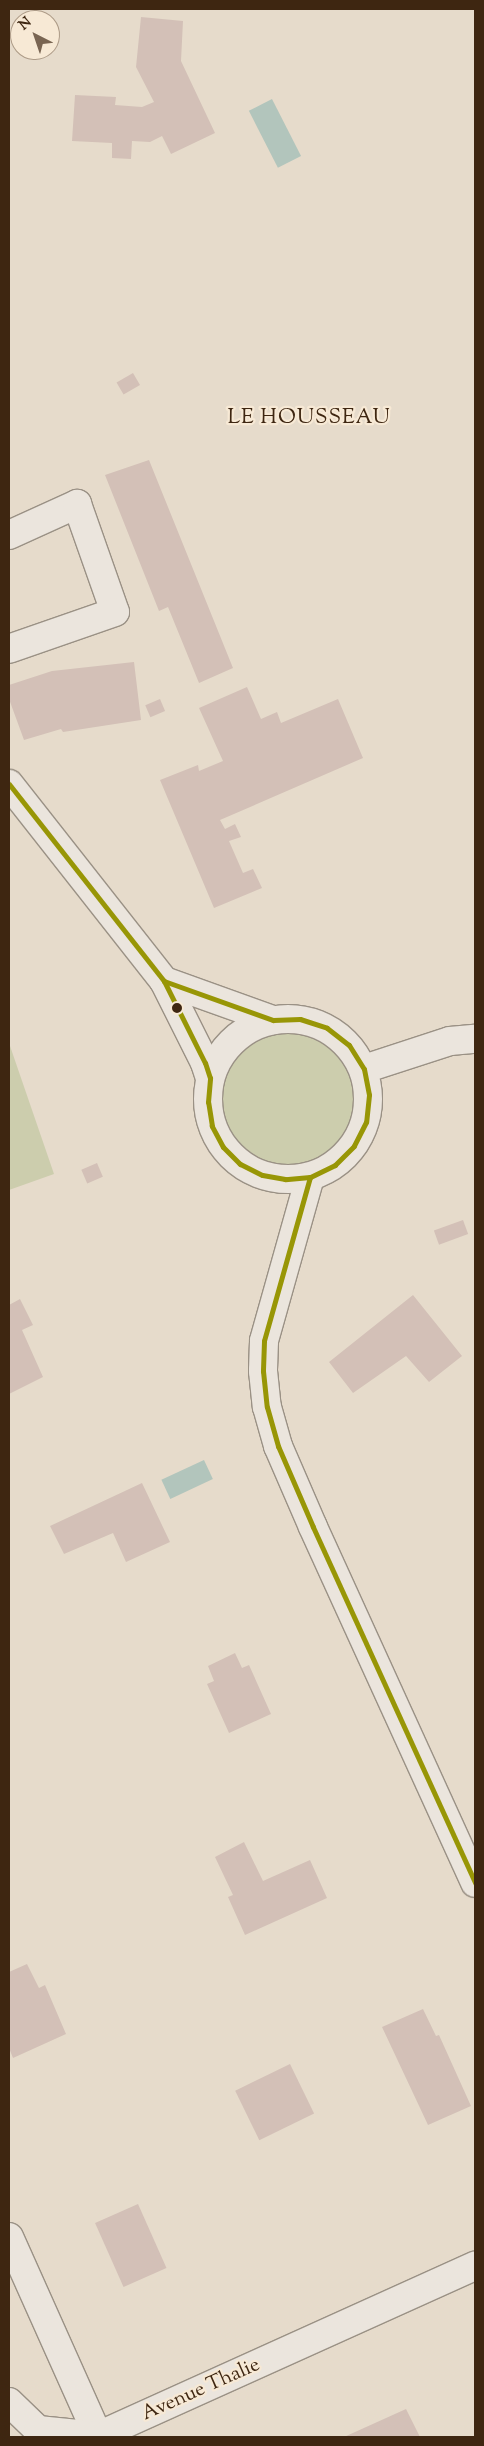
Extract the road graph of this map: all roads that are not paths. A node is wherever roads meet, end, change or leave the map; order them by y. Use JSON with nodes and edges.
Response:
{"nodes":[{"id":1,"x":9,"y":535,"type":"edge"},
{"id":2,"x":9,"y":648,"type":"edge"},
{"id":3,"x":9,"y":784,"type":"edge"},
{"id":4,"x":164,"y":981,"type":"junction"},
{"id":5,"x":273,"y":1020,"type":"junction"},
{"id":6,"x":475,"y":1039,"type":"edge"},
{"id":7,"x":364,"y":1069,"type":"junction"},
{"id":8,"x":210,"y":1078,"type":"junction"},
{"id":9,"x":310,"y":1177,"type":"junction"},
{"id":10,"x":475,"y":1883,"type":"edge"},
{"id":11,"x":9,"y":2237,"type":"edge"},
{"id":12,"x":475,"y":2266,"type":"edge"},
{"id":13,"x":9,"y":2402,"type":"edge"},
{"id":14,"x":98,"y":2436,"type":"junction"}],
"edges":[{"from":1,"to":2,"type":"street"},
{"from":3,"to":4,"type":"street"},
{"from":4,"to":5,"type":"street"},
{"from":4,"to":8,"type":"street"},
{"from":5,"to":7,"type":"street"},
{"from":5,"to":8,"type":"street"},
{"from":6,"to":7,"type":"street"},
{"from":7,"to":9,"type":"street"},
{"from":8,"to":9,"type":"street"},
{"from":9,"to":10,"type":"street"},
{"from":11,"to":14,"type":"street"},
{"from":12,"to":14,"type":"street","name":"Avenue Thalie"},
{"from":13,"to":14,"type":"street"}]}
